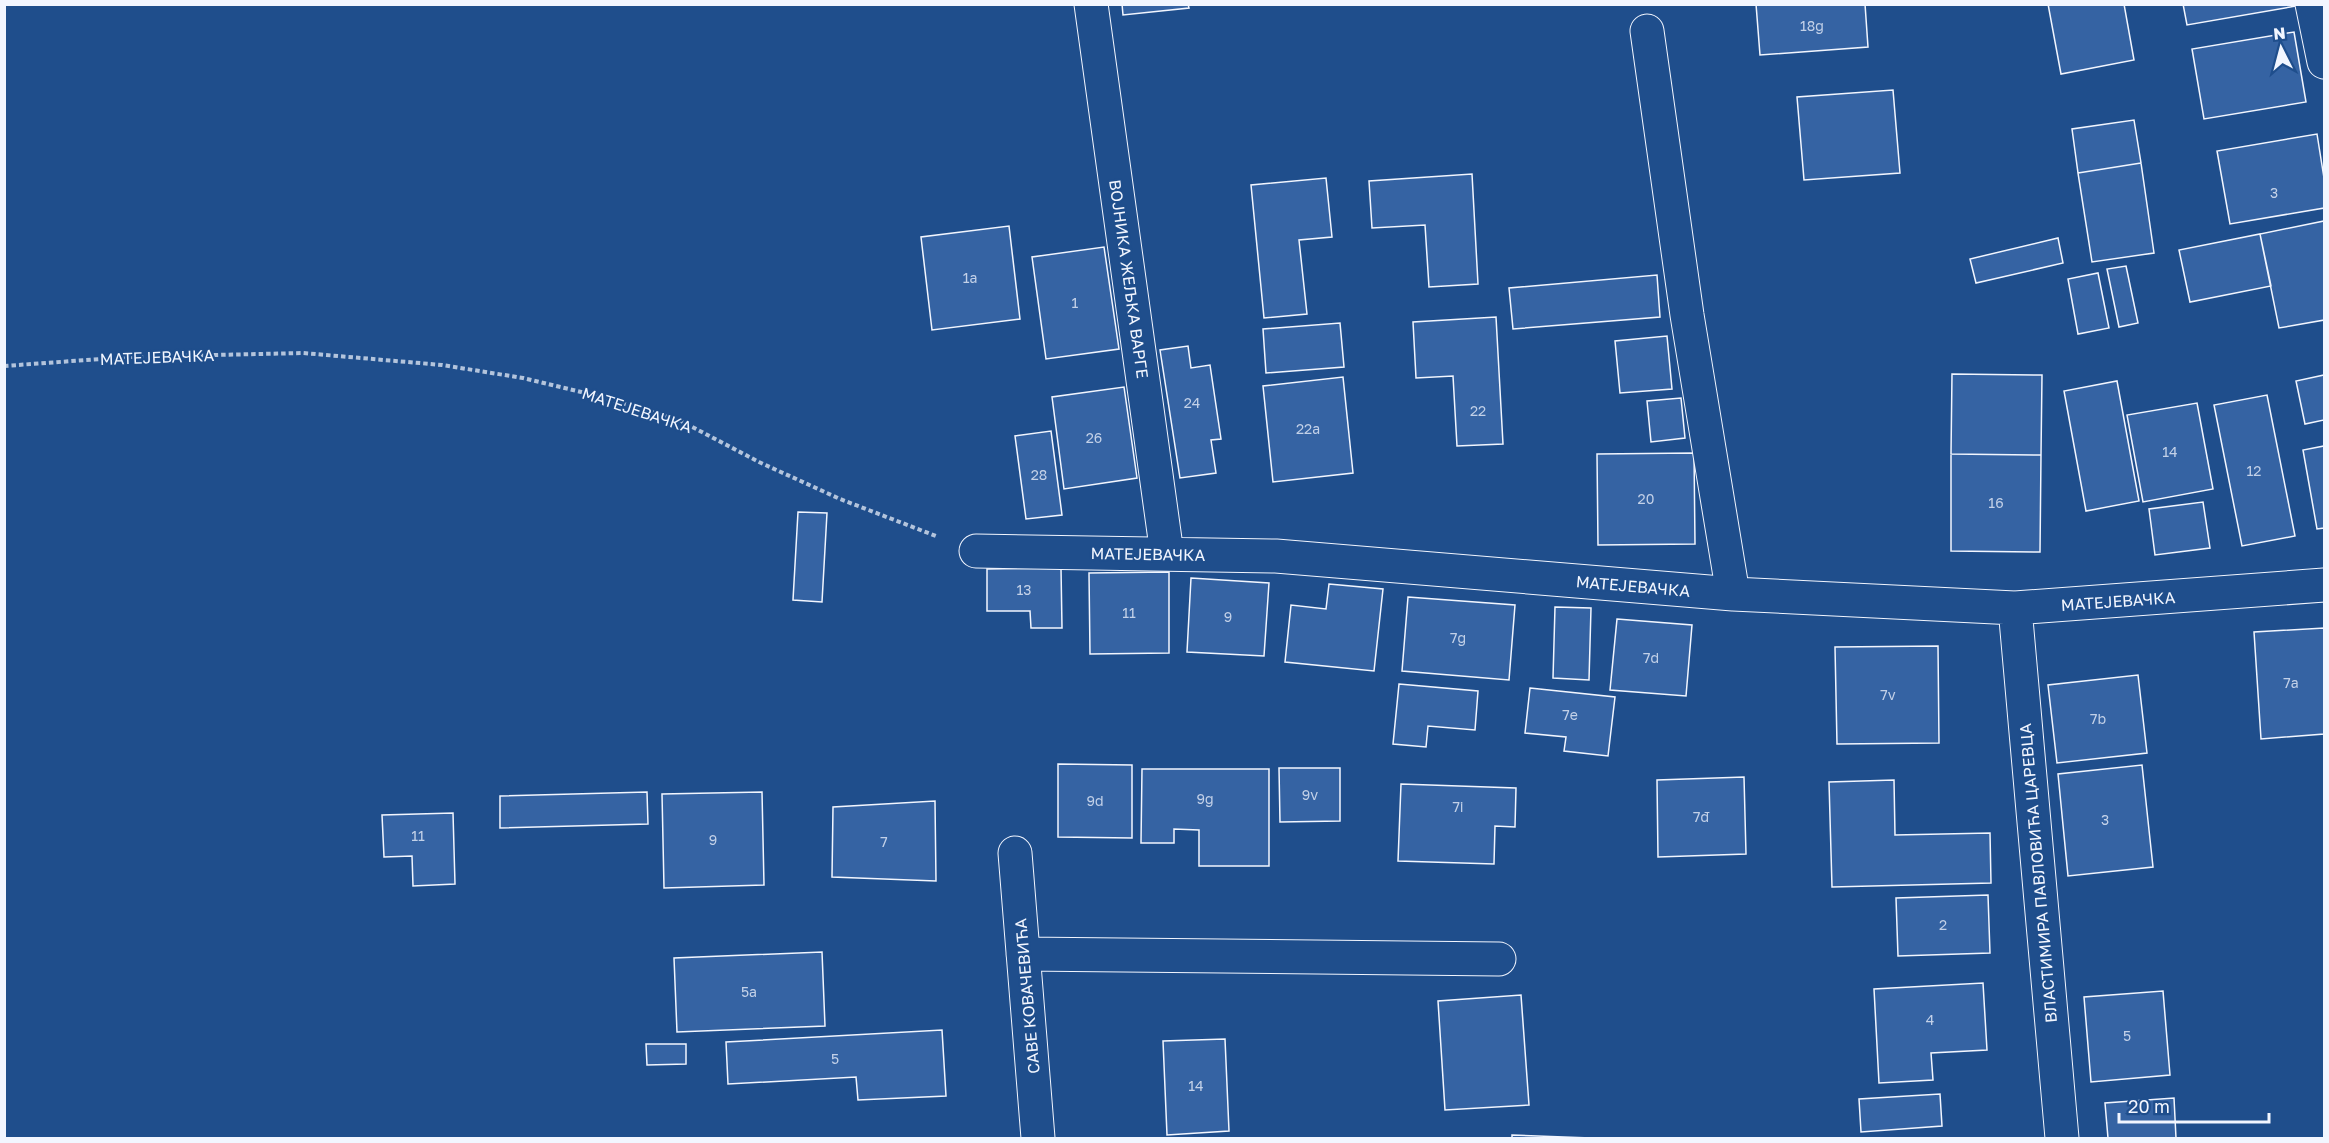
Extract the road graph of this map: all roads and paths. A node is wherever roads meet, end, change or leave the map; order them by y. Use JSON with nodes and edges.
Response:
{"nodes":[{"id":1,"x":1091,"y":4,"type":"edge"},
{"id":2,"x":2312,"y":4,"type":"edge"},
{"id":3,"x":1647,"y":31,"type":"dead end"},
{"id":4,"x":2325,"y":62,"type":"edge"},
{"id":5,"x":4,"y":366,"type":"edge"},
{"id":6,"x":976,"y":551,"type":"joint"},
{"id":7,"x":1167,"y":554,"type":"junction"},
{"id":8,"x":2325,"y":585,"type":"edge"},
{"id":9,"x":1733,"y":594,"type":"junction"},
{"id":10,"x":2015,"y":608,"type":"junction"},
{"id":11,"x":1015,"y":853,"type":"dead end"},
{"id":12,"x":1023,"y":954,"type":"junction"},
{"id":13,"x":1499,"y":959,"type":"dead end"},
{"id":14,"x":1038,"y":1138,"type":"edge"},
{"id":15,"x":2062,"y":1138,"type":"edge"}],
"edges":[{"from":1,"to":7,"type":"street","name":"ВОЈНИКА ЖЕЉКА ВАРГЕ"},
{"from":2,"to":4,"type":"street"},
{"from":3,"to":9,"type":"street"},
{"from":5,"to":6,"type":"path","name":"МАТЕЈЕВАЧКА"},
{"from":6,"to":7,"type":"street","name":"МАТЕЈЕВАЧКА"},
{"from":7,"to":9,"type":"street","name":"МАТЕЈЕВАЧКА"},
{"from":8,"to":10,"type":"street","name":"МАТЕЈЕВАЧКА"},
{"from":9,"to":10,"type":"street","name":"МАТЕЈЕВАЧКА"},
{"from":10,"to":15,"type":"street","name":"ВЛАСТИМИРА ПАВЛОВИЋА ЦАРЕВЦА"},
{"from":11,"to":12,"type":"street","name":"САВЕ КОВАЧЕВИЋА"},
{"from":12,"to":13,"type":"street"},
{"from":12,"to":14,"type":"street","name":"САВЕ КОВАЧЕВИЋА"}]}
